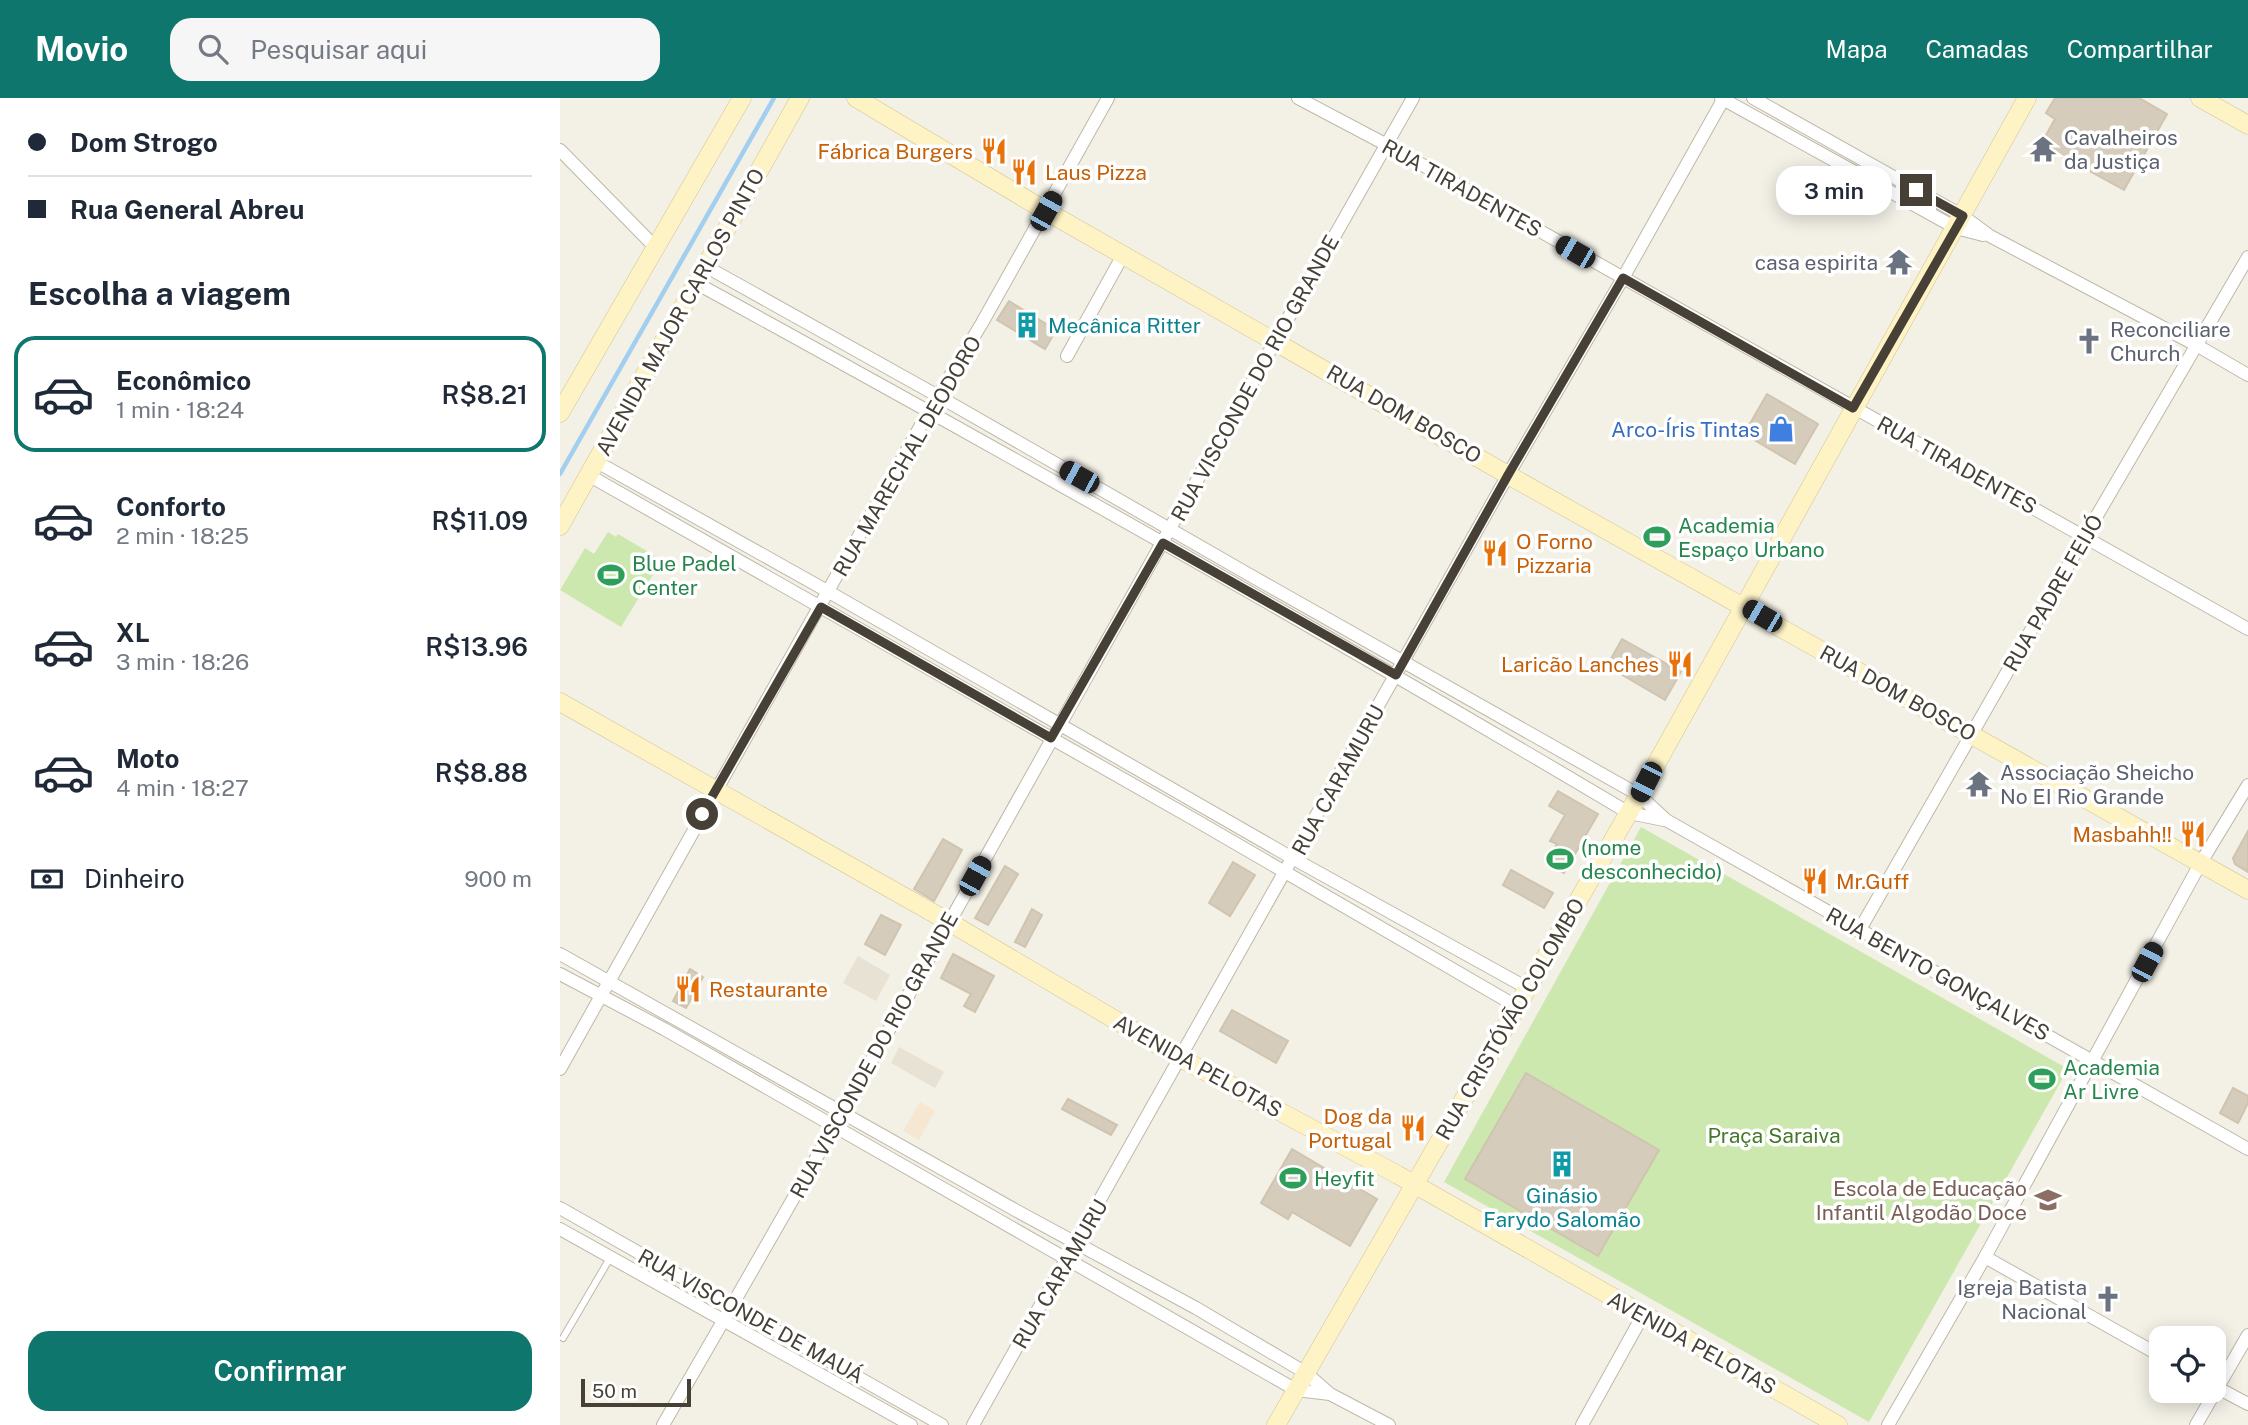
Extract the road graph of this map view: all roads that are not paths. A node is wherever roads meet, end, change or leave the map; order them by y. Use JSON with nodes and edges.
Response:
{"nodes":[{"id":1,"x":742,"y":98,"type":"edge"},
{"id":2,"x":800,"y":98,"type":"edge"},
{"id":3,"x":856,"y":98,"type":"edge"},
{"id":4,"x":1108,"y":98,"type":"edge"},
{"id":5,"x":1298,"y":98,"type":"edge"},
{"id":6,"x":1413,"y":98,"type":"edge"},
{"id":7,"x":1722,"y":98,"type":"edge"},
{"id":8,"x":1753,"y":98,"type":"edge"},
{"id":9,"x":2027,"y":98,"type":"edge"},
{"id":10,"x":2200,"y":98,"type":"edge"},
{"id":11,"x":2248,"y":125,"type":"edge"},
{"id":12,"x":1387,"y":145,"type":"junction"},
{"id":13,"x":560,"y":150,"type":"edge"},
{"id":14,"x":1046,"y":211,"type":"junction"},
{"id":15,"x":1959,"y":222,"type":"junction"},
{"id":16,"x":656,"y":248,"type":"junction"},
{"id":17,"x":1124,"y":255,"type":"junction"},
{"id":18,"x":2248,"y":257,"type":"edge"},
{"id":19,"x":705,"y":266,"type":"junction"},
{"id":20,"x":1623,"y":278,"type":"junction"},
{"id":21,"x":696,"y":283,"type":"junction"},
{"id":22,"x":1275,"y":340,"type":"junction"},
{"id":23,"x":2198,"y":346,"type":"junction"},
{"id":24,"x":1067,"y":356,"type":"dead end"},
{"id":25,"x":2248,"y":375,"type":"edge"},
{"id":26,"x":938,"y":396,"type":"junction"},
{"id":27,"x":1853,"y":408,"type":"junction"},
{"id":28,"x":929,"y":411,"type":"junction"},
{"id":29,"x":560,"y":413,"type":"edge"},
{"id":30,"x":1011,"y":439,"type":"junction"},
{"id":31,"x":1003,"y":453,"type":"junction"},
{"id":32,"x":593,"y":469,"type":"junction"},
{"id":33,"x":1508,"y":475,"type":"junction"},
{"id":34,"x":560,"y":526,"type":"edge"},
{"id":35,"x":1170,"y":528,"type":"junction"},
{"id":36,"x":2085,"y":536,"type":"junction"},
{"id":37,"x":1163,"y":543,"type":"junction"},
{"id":38,"x":1248,"y":574,"type":"junction"},
{"id":39,"x":1241,"y":587,"type":"junction"},
{"id":40,"x":829,"y":592,"type":"junction"},
{"id":41,"x":1743,"y":606,"type":"junction"},
{"id":42,"x":821,"y":607,"type":"junction"},
{"id":43,"x":2248,"y":629,"type":"edge"},
{"id":44,"x":1404,"y":660,"type":"junction"},
{"id":45,"x":1396,"y":675,"type":"junction"},
{"id":46,"x":560,"y":702,"type":"edge"},
{"id":47,"x":1059,"y":725,"type":"junction"},
{"id":48,"x":1973,"y":735,"type":"junction"},
{"id":49,"x":1051,"y":738,"type":"junction"},
{"id":50,"x":2248,"y":785,"type":"edge"},
{"id":51,"x":715,"y":791,"type":"junction"},
{"id":52,"x":1639,"y":795,"type":"junction"},
{"id":53,"x":1205,"y":807,"type":"junction"},
{"id":54,"x":1629,"y":813,"type":"junction"},
{"id":55,"x":1666,"y":820,"type":"junction"},
{"id":56,"x":1198,"y":821,"type":"junction"},
{"id":57,"x":1294,"y":859,"type":"junction"},
{"id":58,"x":2200,"y":864,"type":"junction"},
{"id":59,"x":1286,"y":873,"type":"junction"},
{"id":60,"x":2248,"y":890,"type":"edge"},
{"id":61,"x":1364,"y":897,"type":"junction"},
{"id":62,"x":1354,"y":913,"type":"junction"},
{"id":63,"x":949,"y":922,"type":"junction"},
{"id":64,"x":1859,"y":931,"type":"junction"},
{"id":65,"x":560,"y":954,"type":"edge"},
{"id":66,"x":560,"y":974,"type":"edge"},
{"id":67,"x":609,"y":980,"type":"junction"},
{"id":68,"x":1527,"y":988,"type":"junction"},
{"id":69,"x":600,"y":997,"type":"junction"},
{"id":70,"x":1516,"y":1006,"type":"junction"},
{"id":71,"x":671,"y":1016,"type":"junction"},
{"id":72,"x":664,"y":1029,"type":"junction"},
{"id":73,"x":703,"y":1033,"type":"junction"},
{"id":74,"x":728,"y":1047,"type":"junction"},
{"id":75,"x":694,"y":1048,"type":"junction"},
{"id":76,"x":1180,"y":1058,"type":"junction"},
{"id":77,"x":2094,"y":1060,"type":"junction"},
{"id":78,"x":719,"y":1062,"type":"junction"},
{"id":79,"x":560,"y":1069,"type":"edge"},
{"id":80,"x":786,"y":1082,"type":"junction"},
{"id":81,"x":778,"y":1096,"type":"junction"},
{"id":82,"x":843,"y":1114,"type":"junction"},
{"id":83,"x":835,"y":1129,"type":"junction"},
{"id":84,"x":2248,"y":1149,"type":"edge"},
{"id":85,"x":919,"y":1156,"type":"junction"},
{"id":86,"x":911,"y":1170,"type":"junction"},
{"id":87,"x":1415,"y":1185,"type":"junction"},
{"id":88,"x":560,"y":1208,"type":"edge"},
{"id":89,"x":1017,"y":1211,"type":"junction"},
{"id":90,"x":1009,"y":1226,"type":"junction"},
{"id":91,"x":560,"y":1229,"type":"edge"},
{"id":92,"x":601,"y":1232,"type":"junction"},
{"id":93,"x":1077,"y":1243,"type":"junction"},
{"id":94,"x":593,"y":1248,"type":"junction"},
{"id":95,"x":1985,"y":1256,"type":"junction"},
{"id":96,"x":610,"y":1258,"type":"junction"},
{"id":97,"x":1068,"y":1260,"type":"junction"},
{"id":98,"x":1134,"y":1274,"type":"junction"},
{"id":99,"x":1125,"y":1291,"type":"junction"},
{"id":100,"x":732,"y":1305,"type":"junction"},
{"id":101,"x":1196,"y":1308,"type":"junction"},
{"id":102,"x":1643,"y":1315,"type":"junction"},
{"id":103,"x":723,"y":1321,"type":"junction"},
{"id":104,"x":1185,"y":1327,"type":"junction"},
{"id":105,"x":2248,"y":1335,"type":"edge"},
{"id":106,"x":563,"y":1338,"type":"dead end"},
{"id":107,"x":2149,"y":1349,"type":"edge"},
{"id":108,"x":2226,"y":1371,"type":"edge"},
{"id":109,"x":1306,"y":1373,"type":"junction"},
{"id":110,"x":880,"y":1389,"type":"junction"},
{"id":111,"x":1296,"y":1390,"type":"junction"},
{"id":112,"x":2226,"y":1393,"type":"edge"},
{"id":113,"x":1330,"y":1394,"type":"junction"},
{"id":114,"x":872,"y":1402,"type":"junction"},
{"id":115,"x":2208,"y":1403,"type":"edge"},
{"id":116,"x":2248,"y":1405,"type":"edge"},
{"id":117,"x":663,"y":1425,"type":"edge"},
{"id":118,"x":911,"y":1425,"type":"edge"},
{"id":119,"x":942,"y":1425,"type":"edge"},
{"id":120,"x":974,"y":1425,"type":"edge"},
{"id":121,"x":1276,"y":1425,"type":"edge"},
{"id":122,"x":1388,"y":1425,"type":"edge"},
{"id":123,"x":1582,"y":1425,"type":"edge"},
{"id":124,"x":1838,"y":1425,"type":"edge"},
{"id":125,"x":1888,"y":1425,"type":"edge"},
{"id":126,"x":2196,"y":1425,"type":"edge"}],
"edges":[{"from":1,"to":16,"type":"street"},
{"from":2,"to":19,"type":"street","name":"AVENIDA MAJOR CARLOS PINTO"},
{"from":3,"to":14,"type":"street","name":"RUA DOM BOSCO"},
{"from":4,"to":14,"type":"street","name":"RUA MARECHAL DEODORO"},
{"from":5,"to":12,"type":"street","name":"RUA TIRADENTES"},
{"from":6,"to":12,"type":"street","name":"RUA VISCONDE DO RIO GRANDE"},
{"from":7,"to":15,"type":"street"},
{"from":7,"to":20,"type":"street","name":"RUA CARAMURU"},
{"from":8,"to":15,"type":"street"},
{"from":9,"to":15,"type":"street","name":"RUA CRISTÓVÃO COLOMBO"},
{"from":10,"to":11,"type":"street"},
{"from":12,"to":20,"type":"street","name":"RUA TIRADENTES"},
{"from":12,"to":22,"type":"street","name":"RUA VISCONDE DO RIO GRANDE"},
{"from":13,"to":16,"type":"street"},
{"from":14,"to":17,"type":"street","name":"RUA DOM BOSCO"},
{"from":14,"to":26,"type":"street","name":"RUA MARECHAL DEODORO"},
{"from":15,"to":23,"type":"street"},
{"from":15,"to":27,"type":"street","name":"RUA CRISTÓVÃO COLOMBO"},
{"from":16,"to":29,"type":"street"},
{"from":17,"to":22,"type":"street","name":"RUA DOM BOSCO"},
{"from":17,"to":24,"type":"street"},
{"from":18,"to":23,"type":"street","name":"RUA PADRE FEIJÓ"},
{"from":19,"to":21,"type":"street","name":"AVENIDA MAJOR CARLOS PINTO"},
{"from":19,"to":26,"type":"street","name":"RUA BENTO GONÇALVES"},
{"from":20,"to":27,"type":"street","name":"RUA TIRADENTES"},
{"from":20,"to":33,"type":"street","name":"RUA CARAMURU"},
{"from":21,"to":28,"type":"street","name":"RUA BENTO GONÇALVES"},
{"from":21,"to":32,"type":"street","name":"AVENIDA MAJOR CARLOS PINTO"},
{"from":22,"to":33,"type":"street","name":"RUA DOM BOSCO"},
{"from":22,"to":35,"type":"street","name":"RUA VISCONDE DO RIO GRANDE"},
{"from":23,"to":25,"type":"street"},
{"from":23,"to":36,"type":"street","name":"RUA PADRE FEIJÓ"},
{"from":26,"to":28,"type":"street","name":"RUA MARECHAL DEODORO"},
{"from":26,"to":30,"type":"street","name":"RUA BENTO GONÇALVES"},
{"from":27,"to":36,"type":"street","name":"RUA TIRADENTES"},
{"from":27,"to":41,"type":"street","name":"RUA CRISTÓVÃO COLOMBO"},
{"from":28,"to":31,"type":"street","name":"RUA BENTO GONÇALVES"},
{"from":28,"to":40,"type":"street","name":"RUA MARECHAL DEODORO"},
{"from":30,"to":31,"type":"street"},
{"from":30,"to":35,"type":"street","name":"RUA BENTO GONÇALVES"},
{"from":31,"to":37,"type":"street","name":"RUA BENTO GONÇALVES"},
{"from":32,"to":34,"type":"street","name":"AVENIDA MAJOR CARLOS PINTO"},
{"from":32,"to":40,"type":"street"},
{"from":32,"to":42,"type":"street"},
{"from":33,"to":41,"type":"street","name":"RUA DOM BOSCO"},
{"from":33,"to":44,"type":"street","name":"RUA CARAMURU"},
{"from":35,"to":37,"type":"street","name":"RUA VISCONDE DO RIO GRANDE"},
{"from":35,"to":38,"type":"street","name":"RUA BENTO GONÇALVES"},
{"from":36,"to":43,"type":"street","name":"RUA TIRADENTES"},
{"from":36,"to":48,"type":"street","name":"RUA PADRE FEIJÓ"},
{"from":37,"to":39,"type":"street","name":"RUA BENTO GONÇALVES"},
{"from":37,"to":47,"type":"street","name":"RUA VISCONDE DO RIO GRANDE"},
{"from":38,"to":39,"type":"street"},
{"from":38,"to":44,"type":"street","name":"RUA BENTO GONÇALVES"},
{"from":39,"to":45,"type":"street","name":"RUA BENTO GONÇALVES"},
{"from":40,"to":42,"type":"street","name":"RUA MARECHAL DEODORO"},
{"from":40,"to":47,"type":"street"},
{"from":41,"to":48,"type":"street","name":"RUA DOM BOSCO"},
{"from":41,"to":52,"type":"street","name":"RUA CRISTÓVÃO COLOMBO"},
{"from":42,"to":49,"type":"street"},
{"from":42,"to":51,"type":"street","name":"RUA MARECHAL DEODORO"},
{"from":44,"to":45,"type":"street","name":"RUA CARAMURU"},
{"from":44,"to":52,"type":"street","name":"RUA BENTO GONÇALVES"},
{"from":45,"to":54,"type":"street","name":"RUA BENTO GONÇALVES"},
{"from":45,"to":57,"type":"street","name":"RUA CARAMURU"},
{"from":46,"to":51,"type":"street","name":"AVENIDA PELOTAS"},
{"from":47,"to":49,"type":"street","name":"RUA VISCONDE DO RIO GRANDE"},
{"from":47,"to":53,"type":"street"},
{"from":48,"to":58,"type":"street","name":"RUA DOM BOSCO"},
{"from":48,"to":64,"type":"street","name":"RUA PADRE FEIJÓ"},
{"from":49,"to":56,"type":"street"},
{"from":49,"to":63,"type":"street","name":"RUA VISCONDE DO RIO GRANDE"},
{"from":50,"to":58,"type":"street"},
{"from":51,"to":63,"type":"street","name":"AVENIDA PELOTAS"},
{"from":51,"to":67,"type":"street","name":"RUA MARECHAL DEODORO"},
{"from":52,"to":54,"type":"street","name":"RUA CRISTÓVÃO COLOMBO"},
{"from":52,"to":55,"type":"street","name":"RUA BENTO GONÇALVES"},
{"from":53,"to":56,"type":"street"},
{"from":53,"to":57,"type":"street"},
{"from":54,"to":55,"type":"street","name":"RUA BENTO GONÇALVES"},
{"from":54,"to":68,"type":"street","name":"RUA CRISTÓVÃO COLOMBO"},
{"from":55,"to":64,"type":"street","name":"RUA BENTO GONÇALVES"},
{"from":56,"to":59,"type":"street"},
{"from":57,"to":59,"type":"street","name":"RUA CARAMURU"},
{"from":57,"to":61,"type":"street"},
{"from":58,"to":60,"type":"street","name":"RUA DOM BOSCO"},
{"from":58,"to":77,"type":"street"},
{"from":59,"to":62,"type":"street"},
{"from":59,"to":76,"type":"street","name":"RUA CARAMURU"},
{"from":61,"to":62,"type":"street"},
{"from":61,"to":68,"type":"street"},
{"from":62,"to":70,"type":"street"},
{"from":63,"to":76,"type":"street","name":"AVENIDA PELOTAS"},
{"from":63,"to":82,"type":"street","name":"RUA VISCONDE DO RIO GRANDE"},
{"from":64,"to":77,"type":"street","name":"RUA BENTO GONÇALVES"},
{"from":65,"to":67,"type":"street"},
{"from":66,"to":69,"type":"street"},
{"from":67,"to":69,"type":"street","name":"RUA MARECHAL DEODORO"},
{"from":67,"to":71,"type":"street"},
{"from":68,"to":70,"type":"street","name":"RUA CRISTÓVÃO COLOMBO"},
{"from":69,"to":72,"type":"street"},
{"from":69,"to":79,"type":"street","name":"RUA MARECHAL DEODORO"},
{"from":70,"to":87,"type":"street","name":"RUA CRISTÓVÃO COLOMBO"},
{"from":71,"to":72,"type":"street"},
{"from":71,"to":73,"type":"street"},
{"from":72,"to":75,"type":"street"},
{"from":73,"to":74,"type":"street"},
{"from":73,"to":75,"type":"street"},
{"from":74,"to":78,"type":"street"},
{"from":74,"to":80,"type":"street"},
{"from":75,"to":78,"type":"street"},
{"from":76,"to":87,"type":"street","name":"AVENIDA PELOTAS"},
{"from":76,"to":93,"type":"street","name":"RUA CARAMURU"},
{"from":77,"to":84,"type":"street","name":"RUA BENTO GONÇALVES"},
{"from":77,"to":95,"type":"street"},
{"from":78,"to":81,"type":"street"},
{"from":80,"to":81,"type":"street"},
{"from":80,"to":82,"type":"street"},
{"from":81,"to":83,"type":"street"},
{"from":82,"to":83,"type":"street","name":"RUA VISCONDE DO RIO GRANDE"},
{"from":82,"to":85,"type":"street"},
{"from":83,"to":86,"type":"street"},
{"from":83,"to":100,"type":"street","name":"RUA VISCONDE DO RIO GRANDE"},
{"from":85,"to":86,"type":"street"},
{"from":85,"to":89,"type":"street"},
{"from":86,"to":90,"type":"street"},
{"from":87,"to":102,"type":"street","name":"AVENIDA PELOTAS"},
{"from":87,"to":109,"type":"street","name":"RUA CRISTÓVÃO COLOMBO"},
{"from":88,"to":92,"type":"street","name":"RUA VISCONDE DE MAUÁ"},
{"from":89,"to":90,"type":"street"},
{"from":89,"to":93,"type":"street"},
{"from":90,"to":97,"type":"street"},
{"from":91,"to":94,"type":"street","name":"RUA VISCONDE DE MAUÁ"},
{"from":92,"to":94,"type":"street"},
{"from":92,"to":100,"type":"street","name":"RUA VISCONDE DE MAUÁ"},
{"from":93,"to":97,"type":"street","name":"RUA CARAMURU"},
{"from":93,"to":98,"type":"street"},
{"from":94,"to":96,"type":"street","name":"RUA VISCONDE DE MAUÁ"},
{"from":95,"to":107,"type":"street"},
{"from":95,"to":125,"type":"street"},
{"from":96,"to":103,"type":"street","name":"RUA VISCONDE DE MAUÁ"},
{"from":96,"to":106,"type":"lane"},
{"from":97,"to":99,"type":"street"},
{"from":97,"to":120,"type":"street","name":"RUA CARAMURU"},
{"from":98,"to":99,"type":"street"},
{"from":98,"to":101,"type":"street"},
{"from":99,"to":104,"type":"street"},
{"from":100,"to":103,"type":"street","name":"RUA VISCONDE DO RIO GRANDE"},
{"from":100,"to":110,"type":"street","name":"RUA VISCONDE DE MAUÁ"},
{"from":101,"to":104,"type":"street"},
{"from":101,"to":109,"type":"street"},
{"from":102,"to":123,"type":"street"},
{"from":102,"to":124,"type":"street","name":"AVENIDA PELOTAS"},
{"from":103,"to":114,"type":"street","name":"RUA VISCONDE DE MAUÁ"},
{"from":103,"to":117,"type":"street","name":"RUA VISCONDE DO RIO GRANDE"},
{"from":104,"to":111,"type":"street"},
{"from":105,"to":108,"type":"street"},
{"from":109,"to":111,"type":"street","name":"RUA CRISTÓVÃO COLOMBO"},
{"from":109,"to":113,"type":"street"},
{"from":110,"to":114,"type":"street"},
{"from":110,"to":119,"type":"street","name":"RUA VISCONDE DE MAUÁ"},
{"from":111,"to":113,"type":"street"},
{"from":111,"to":121,"type":"street","name":"RUA CRISTÓVÃO COLOMBO"},
{"from":112,"to":116,"type":"street"},
{"from":113,"to":122,"type":"street"},
{"from":114,"to":118,"type":"street","name":"RUA VISCONDE DE MAUÁ"},
{"from":115,"to":126,"type":"street"}]}
